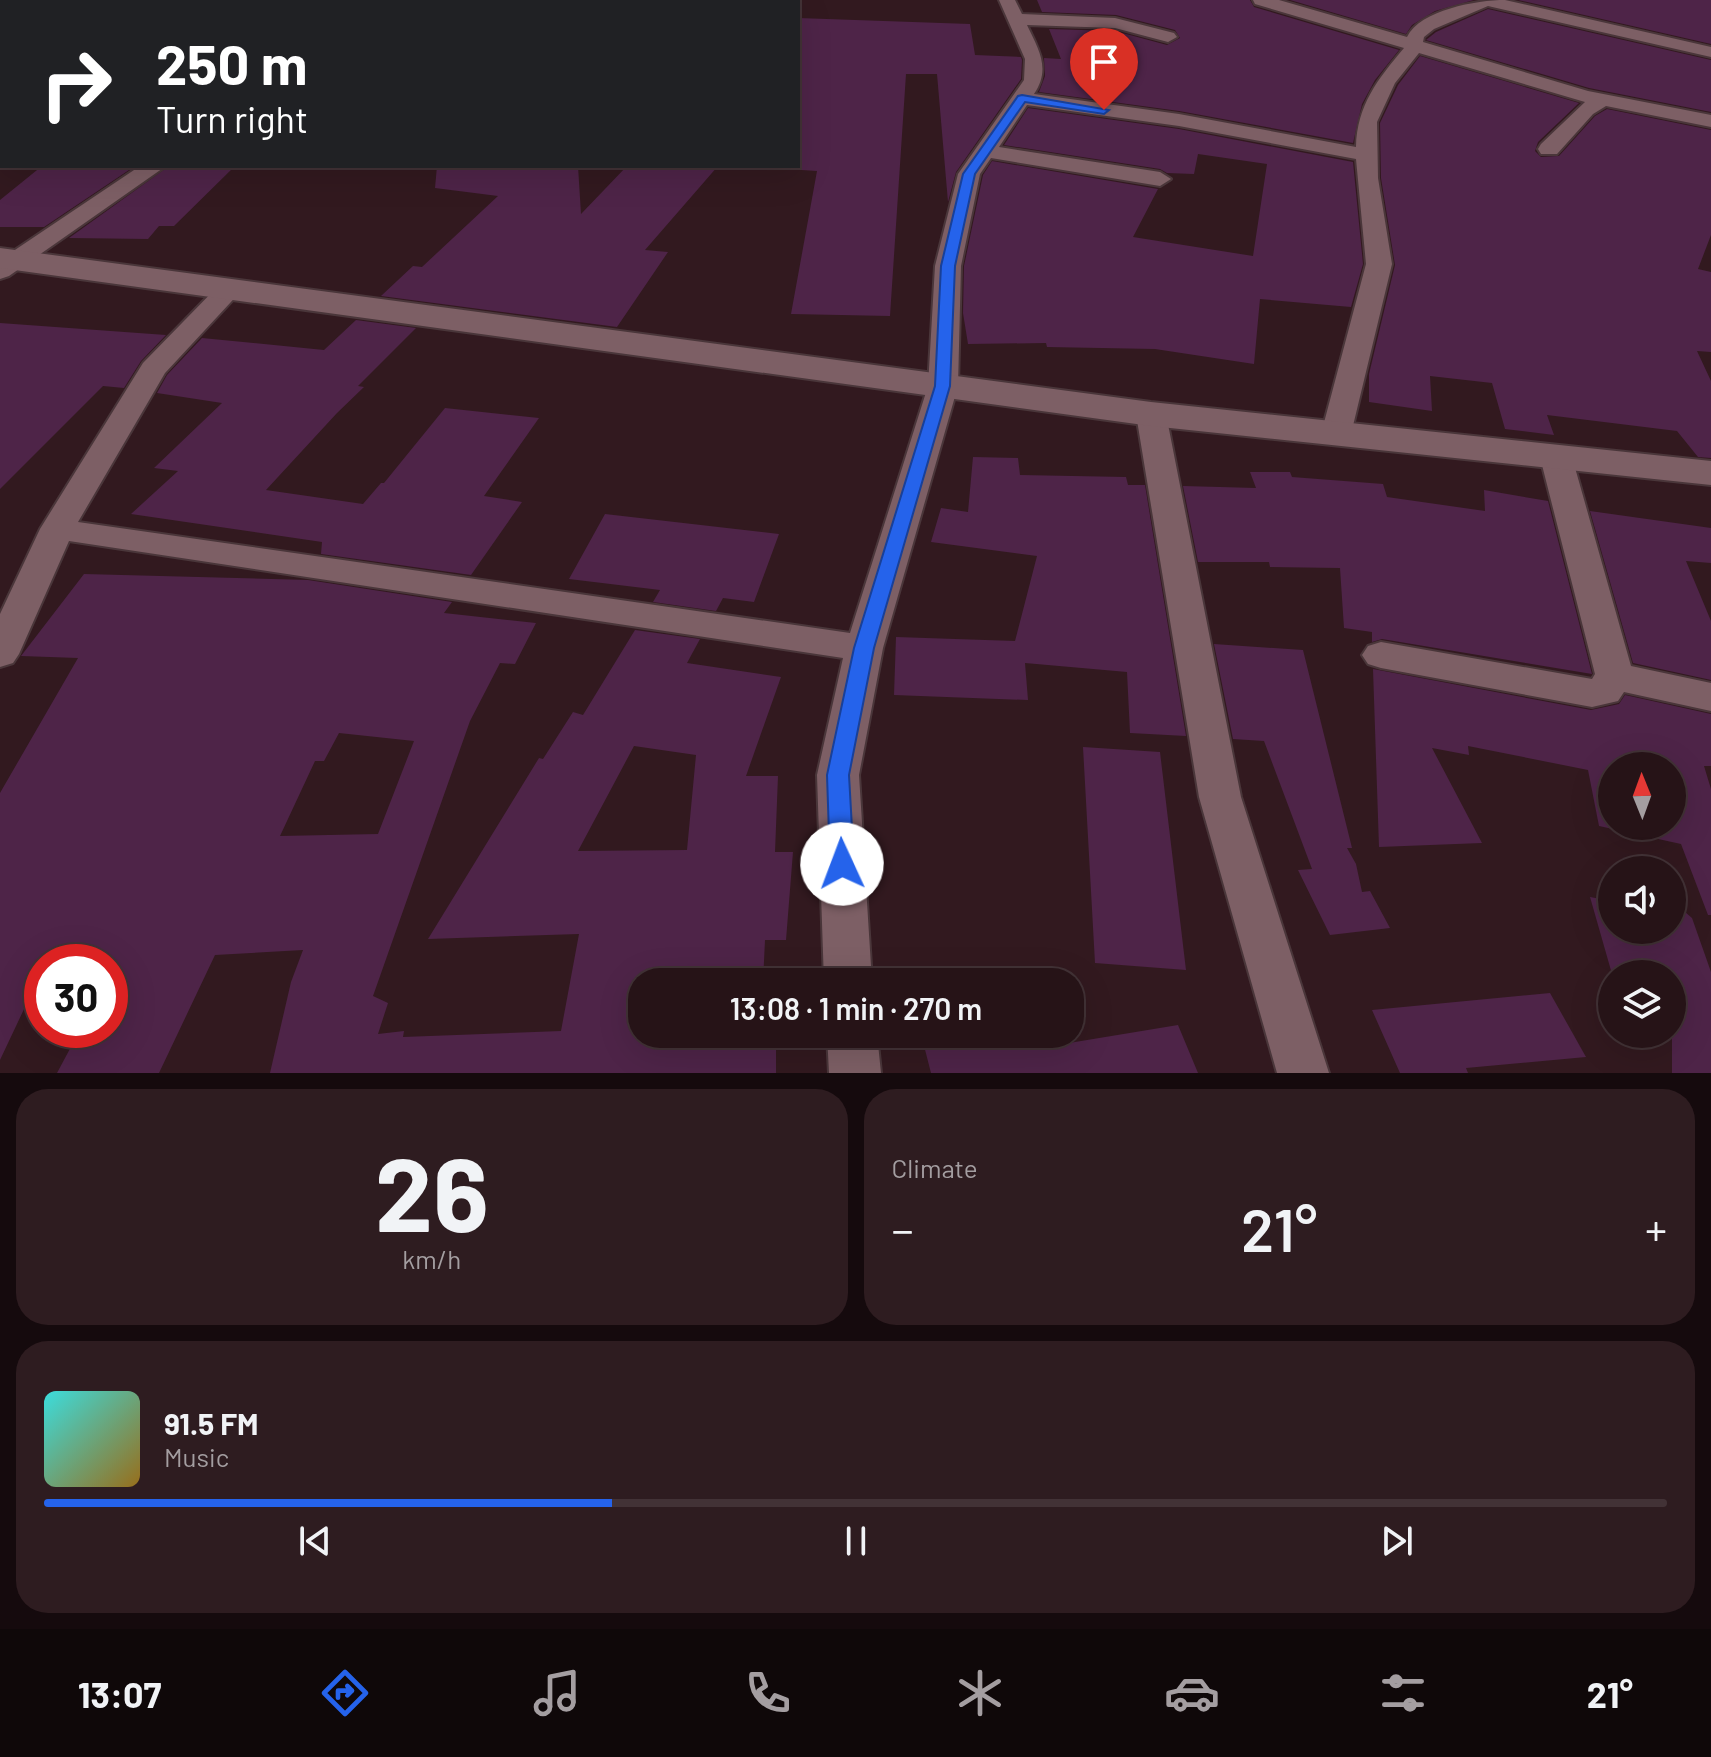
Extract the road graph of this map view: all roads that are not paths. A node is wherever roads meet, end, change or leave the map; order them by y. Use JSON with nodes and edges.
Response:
{"nodes":[{"id":1,"x":1261,"y":0,"type":"edge"},
{"id":2,"x":1488,"y":0,"type":"edge"},
{"id":3,"x":1012,"y":10,"type":"edge"},
{"id":4,"x":1168,"y":37,"type":"dead end"},
{"id":5,"x":1413,"y":48,"type":"junction"},
{"id":6,"x":1711,"y":52,"type":"edge"},
{"id":7,"x":1022,"y":98,"type":"junction"},
{"id":8,"x":1602,"y":100,"type":"junction"},
{"id":9,"x":1711,"y":121,"type":"edge"},
{"id":10,"x":1549,"y":149,"type":"dead end"},
{"id":11,"x":985,"y":151,"type":"junction"},
{"id":12,"x":1367,"y":155,"type":"junction"},
{"id":13,"x":152,"y":168,"type":"edge"},
{"id":14,"x":1160,"y":179,"type":"dead end"},
{"id":15,"x":6,"y":263,"type":"edge"},
{"id":16,"x":230,"y":289,"type":"junction"},
{"id":17,"x":943,"y":386,"type":"junction"},
{"id":18,"x":1151,"y":414,"type":"junction"},
{"id":19,"x":1336,"y":434,"type":"junction"},
{"id":20,"x":1556,"y":457,"type":"junction"},
{"id":21,"x":1711,"y":473,"type":"edge"},
{"id":22,"x":57,"y":529,"type":"junction"},
{"id":23,"x":864,"y":648,"type":"junction"},
{"id":24,"x":0,"y":654,"type":"edge"},
{"id":25,"x":1381,"y":655,"type":"dead end"},
{"id":26,"x":1615,"y":676,"type":"junction"},
{"id":27,"x":1711,"y":697,"type":"edge"},
{"id":28,"x":847,"y":968,"type":"edge"},
{"id":29,"x":853,"y":1048,"type":"edge"},
{"id":30,"x":855,"y":1073,"type":"edge"},
{"id":31,"x":1303,"y":1073,"type":"edge"}],
"edges":[{"from":1,"to":5,"type":"street"},
{"from":2,"to":5,"type":"street"},
{"from":2,"to":6,"type":"street"},
{"from":3,"to":4,"type":"street"},
{"from":3,"to":7,"type":"street"},
{"from":5,"to":8,"type":"street"},
{"from":5,"to":12,"type":"street"},
{"from":7,"to":11,"type":"street"},
{"from":7,"to":12,"type":"street"},
{"from":8,"to":9,"type":"street"},
{"from":8,"to":10,"type":"street"},
{"from":11,"to":14,"type":"street"},
{"from":11,"to":17,"type":"street"},
{"from":12,"to":19,"type":"street"},
{"from":13,"to":15,"type":"street"},
{"from":15,"to":16,"type":"main road"},
{"from":16,"to":17,"type":"main road"},
{"from":16,"to":22,"type":"street"},
{"from":17,"to":18,"type":"main road"},
{"from":17,"to":23,"type":"street"},
{"from":18,"to":19,"type":"main road"},
{"from":18,"to":31,"type":"street"},
{"from":19,"to":20,"type":"main road"},
{"from":20,"to":21,"type":"main road"},
{"from":20,"to":26,"type":"street"},
{"from":22,"to":23,"type":"street"},
{"from":22,"to":24,"type":"street"},
{"from":23,"to":28,"type":"street"},
{"from":25,"to":26,"type":"street"},
{"from":26,"to":27,"type":"street"},
{"from":29,"to":30,"type":"street"}]}
